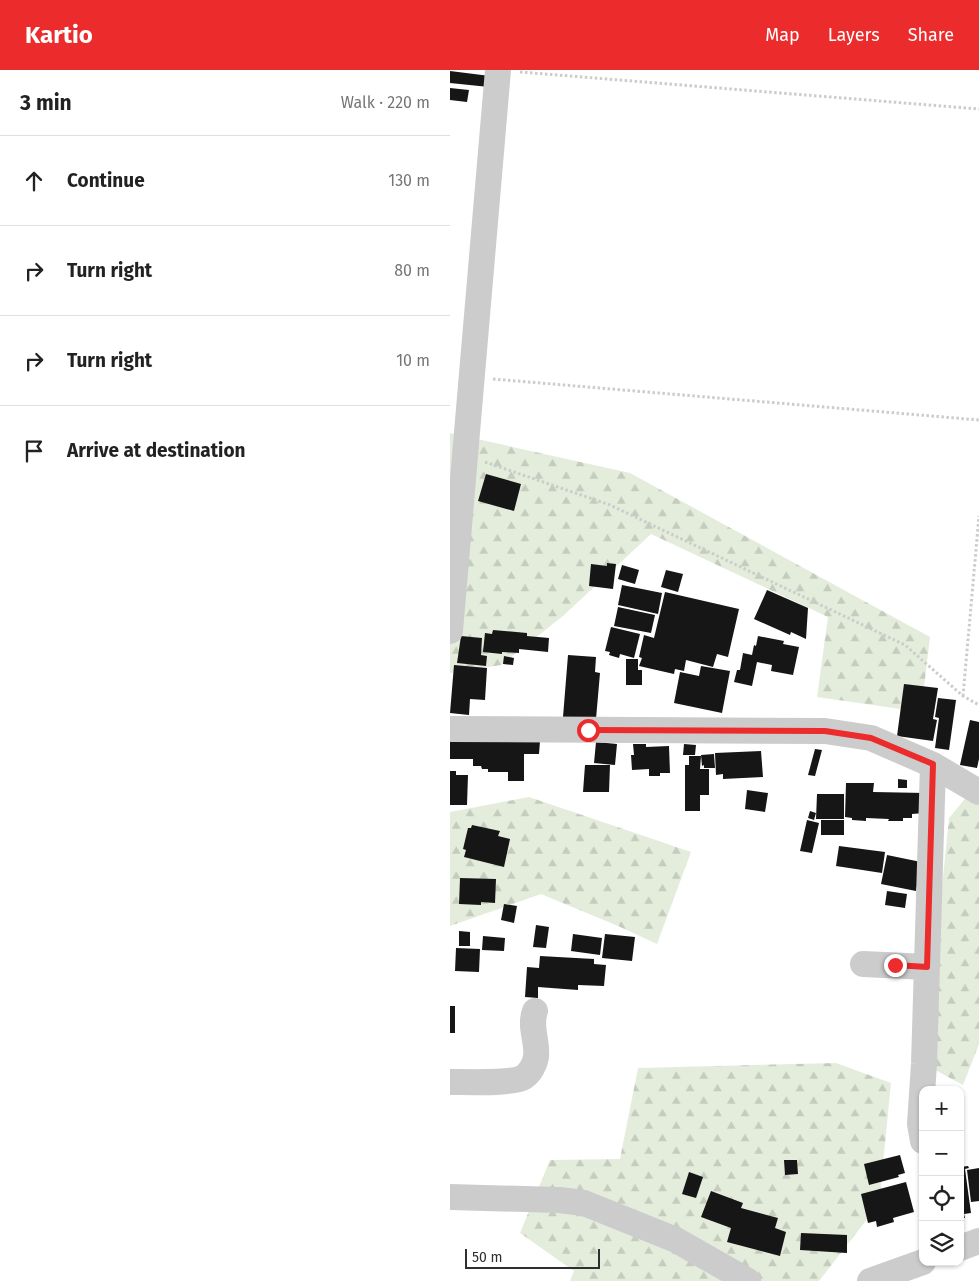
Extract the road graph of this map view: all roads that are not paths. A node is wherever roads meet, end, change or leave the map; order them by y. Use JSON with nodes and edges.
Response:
{"nodes":[{"id":1,"x":498,"y":70,"type":"edge"},
{"id":2,"x":450,"y":631,"type":"edge"},
{"id":3,"x":450,"y":729,"type":"edge"},
{"id":4,"x":933,"y":764,"type":"junction"},
{"id":5,"x":979,"y":792,"type":"edge"},
{"id":6,"x":863,"y":964,"type":"dead end"},
{"id":7,"x":927,"y":967,"type":"junction"},
{"id":8,"x":535,"y":1011,"type":"dead end"},
{"id":9,"x":450,"y":1082,"type":"edge"},
{"id":10,"x":921,"y":1131,"type":"edge"},
{"id":11,"x":450,"y":1197,"type":"edge"},
{"id":12,"x":979,"y":1240,"type":"edge"},
{"id":13,"x":964,"y":1246,"type":"edge"},
{"id":14,"x":919,"y":1263,"type":"edge"},
{"id":15,"x":748,"y":1281,"type":"edge"},
{"id":16,"x":871,"y":1281,"type":"edge"}],
"edges":[{"from":1,"to":2,"type":"street"},
{"from":3,"to":4,"type":"street"},
{"from":4,"to":5,"type":"street"},
{"from":4,"to":7,"type":"street"},
{"from":6,"to":7,"type":"street"},
{"from":7,"to":10,"type":"street"},
{"from":8,"to":9,"type":"street"},
{"from":11,"to":15,"type":"street"},
{"from":12,"to":13,"type":"street"},
{"from":14,"to":16,"type":"street"}]}
